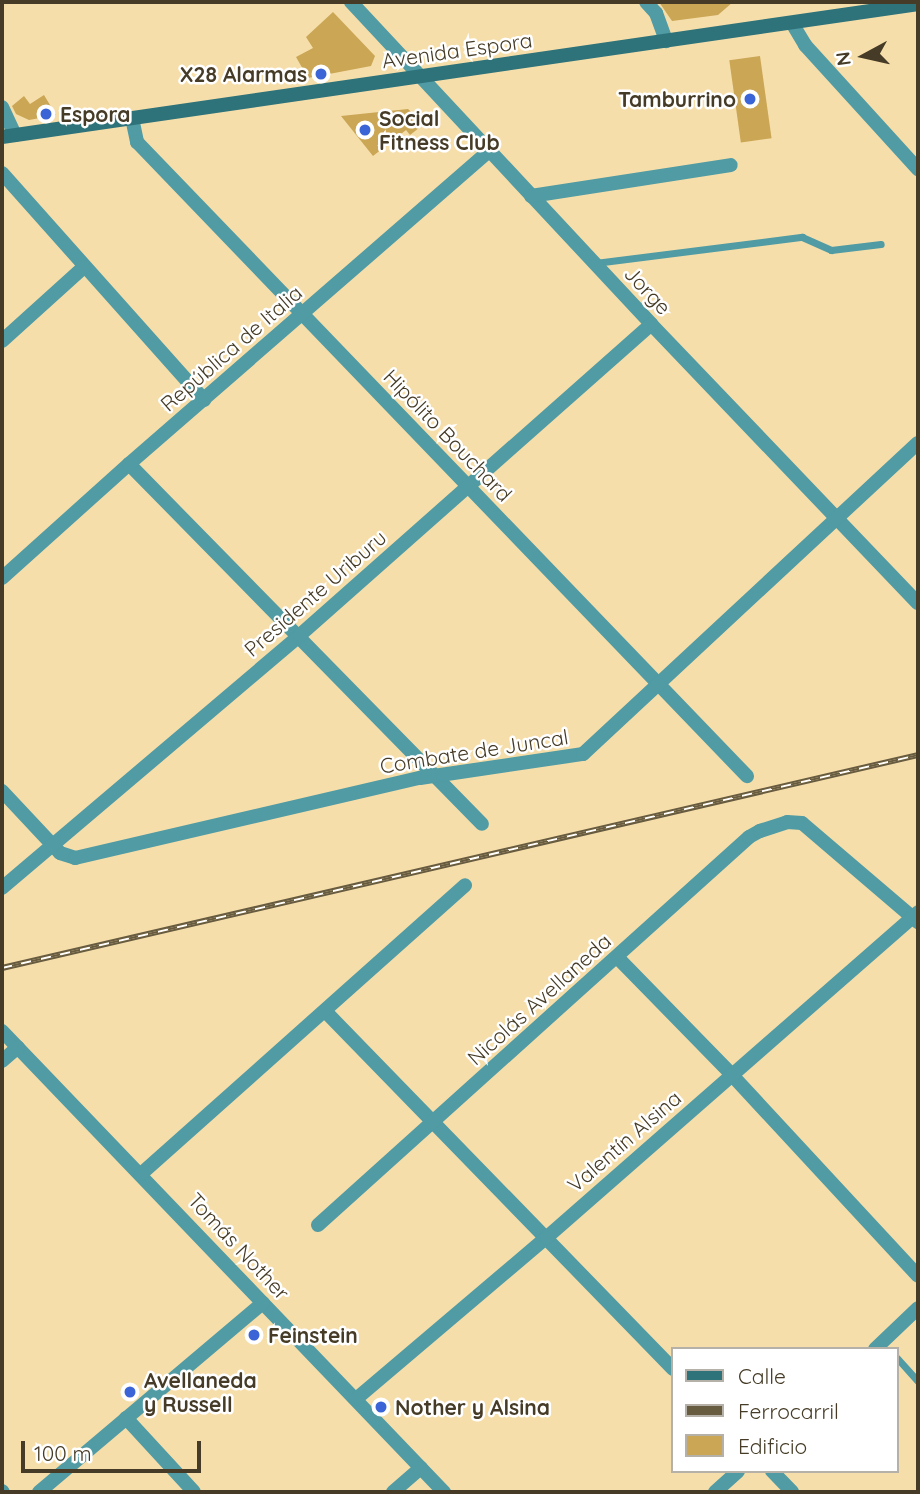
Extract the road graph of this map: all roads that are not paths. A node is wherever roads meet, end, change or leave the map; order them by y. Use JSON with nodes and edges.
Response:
{"nodes":[{"id":1,"x":351,"y":2,"type":"edge"},
{"id":2,"x":646,"y":2,"type":"edge"},
{"id":3,"x":918,"y":4,"type":"edge"},
{"id":4,"x":792,"y":23,"type":"junction"},
{"id":5,"x":666,"y":41,"type":"junction"},
{"id":6,"x":419,"y":76,"type":"junction"},
{"id":7,"x":2,"y":107,"type":"edge"},
{"id":8,"x":132,"y":118,"type":"junction"},
{"id":9,"x":8,"y":136,"type":"edge"},
{"id":10,"x":489,"y":151,"type":"junction"},
{"id":11,"x":731,"y":165,"type":"dead end"},
{"id":12,"x":918,"y":169,"type":"edge"},
{"id":13,"x":2,"y":173,"type":"edge"},
{"id":14,"x":531,"y":196,"type":"junction"},
{"id":15,"x":881,"y":244,"type":"dead end"},
{"id":16,"x":594,"y":263,"type":"junction"},
{"id":17,"x":84,"y":267,"type":"junction"},
{"id":18,"x":302,"y":316,"type":"junction"},
{"id":19,"x":652,"y":324,"type":"junction"},
{"id":20,"x":2,"y":341,"type":"edge"},
{"id":21,"x":204,"y":400,"type":"junction"},
{"id":22,"x":918,"y":443,"type":"edge"},
{"id":23,"x":128,"y":464,"type":"junction"},
{"id":24,"x":468,"y":485,"type":"junction"},
{"id":25,"x":838,"y":518,"type":"junction"},
{"id":26,"x":2,"y":578,"type":"edge"},
{"id":27,"x":918,"y":603,"type":"edge"},
{"id":28,"x":300,"y":635,"type":"junction"},
{"id":29,"x":659,"y":683,"type":"junction"},
{"id":30,"x":436,"y":776,"type":"junction"},
{"id":31,"x":747,"y":776,"type":"dead end"},
{"id":32,"x":2,"y":791,"type":"edge"},
{"id":33,"x":482,"y":824,"type":"dead end"},
{"id":34,"x":53,"y":846,"type":"junction"},
{"id":35,"x":466,"y":885,"type":"dead end"},
{"id":36,"x":2,"y":888,"type":"edge"},
{"id":37,"x":917,"y":917,"type":"edge"},
{"id":38,"x":617,"y":957,"type":"junction"},
{"id":39,"x":326,"y":1012,"type":"junction"},
{"id":40,"x":2,"y":1031,"type":"edge"},
{"id":41,"x":18,"y":1047,"type":"junction"},
{"id":42,"x":2,"y":1061,"type":"edge"},
{"id":43,"x":731,"y":1074,"type":"junction"},
{"id":44,"x":434,"y":1122,"type":"junction"},
{"id":45,"x":141,"y":1174,"type":"junction"},
{"id":46,"x":318,"y":1224,"type":"dead end"},
{"id":47,"x":546,"y":1238,"type":"junction"},
{"id":48,"x":918,"y":1276,"type":"edge"},
{"id":49,"x":263,"y":1303,"type":"junction"},
{"id":50,"x":918,"y":1308,"type":"edge"},
{"id":51,"x":882,"y":1346,"type":"edge"},
{"id":52,"x":899,"y":1360,"type":"edge"},
{"id":53,"x":671,"y":1367,"type":"edge"},
{"id":54,"x":918,"y":1381,"type":"edge"},
{"id":55,"x":356,"y":1399,"type":"junction"},
{"id":56,"x":126,"y":1418,"type":"junction"},
{"id":57,"x":421,"y":1468,"type":"junction"},
{"id":58,"x":736,"y":1473,"type":"edge"},
{"id":59,"x":774,"y":1473,"type":"edge"},
{"id":60,"x":39,"y":1492,"type":"edge"},
{"id":61,"x":194,"y":1492,"type":"edge"},
{"id":62,"x":393,"y":1492,"type":"edge"},
{"id":63,"x":444,"y":1492,"type":"edge"},
{"id":64,"x":715,"y":1492,"type":"edge"},
{"id":65,"x":792,"y":1492,"type":"edge"}],
"edges":[{"from":1,"to":6,"type":"street","name":"Jorge"},
{"from":2,"to":5,"type":"street"},
{"from":3,"to":4,"type":"main road","name":"Avenida Espora"},
{"from":4,"to":5,"type":"main road","name":"Avenida Espora"},
{"from":4,"to":12,"type":"street"},
{"from":5,"to":6,"type":"main road","name":"Avenida Espora"},
{"from":6,"to":8,"type":"main road","name":"Avenida Espora"},
{"from":6,"to":10,"type":"street","name":"Jorge"},
{"from":7,"to":9,"type":"street"},
{"from":8,"to":9,"type":"main road","name":"Avenida Espora"},
{"from":8,"to":18,"type":"street","name":"Hipólito Bouchard"},
{"from":10,"to":14,"type":"street","name":"Jorge"},
{"from":10,"to":18,"type":"street","name":"República de Italia"},
{"from":11,"to":14,"type":"street"},
{"from":13,"to":17,"type":"street"},
{"from":14,"to":16,"type":"street","name":"Jorge"},
{"from":15,"to":16,"type":"lane"},
{"from":16,"to":19,"type":"street","name":"Jorge"},
{"from":17,"to":20,"type":"street"},
{"from":17,"to":21,"type":"street"},
{"from":18,"to":21,"type":"street","name":"República de Italia"},
{"from":18,"to":24,"type":"street","name":"Hipólito Bouchard"},
{"from":19,"to":24,"type":"street","name":"Presidente Uriburu"},
{"from":19,"to":25,"type":"street","name":"Jorge"},
{"from":21,"to":23,"type":"street","name":"República de Italia"},
{"from":22,"to":25,"type":"street","name":"Combate de Juncal"},
{"from":23,"to":26,"type":"street","name":"República de Italia"},
{"from":23,"to":28,"type":"street"},
{"from":24,"to":28,"type":"street","name":"Presidente Uriburu"},
{"from":24,"to":29,"type":"street","name":"Hipólito Bouchard"},
{"from":25,"to":27,"type":"street","name":"Jorge"},
{"from":25,"to":29,"type":"street","name":"Combate de Juncal"},
{"from":28,"to":30,"type":"street"},
{"from":28,"to":34,"type":"street","name":"Presidente Uriburu"},
{"from":29,"to":30,"type":"street","name":"Combate de Juncal"},
{"from":29,"to":31,"type":"street","name":"Hipólito Bouchard"},
{"from":30,"to":33,"type":"street"},
{"from":30,"to":34,"type":"street","name":"Combate de Juncal"},
{"from":32,"to":34,"type":"street"},
{"from":34,"to":36,"type":"street","name":"Presidente Uriburu"},
{"from":35,"to":39,"type":"street"},
{"from":37,"to":38,"type":"street","name":"Nicolás Avellaneda"},
{"from":37,"to":43,"type":"street","name":"Valentín Alsina"},
{"from":38,"to":43,"type":"street"},
{"from":38,"to":44,"type":"street","name":"Nicolás Avellaneda"},
{"from":39,"to":44,"type":"street"},
{"from":39,"to":45,"type":"street"},
{"from":40,"to":41,"type":"street","name":"Tomás Nother"},
{"from":41,"to":42,"type":"street"},
{"from":41,"to":45,"type":"street","name":"Tomás Nother"},
{"from":43,"to":47,"type":"street","name":"Valentín Alsina"},
{"from":43,"to":48,"type":"street"},
{"from":44,"to":46,"type":"street","name":"Nicolás Avellaneda"},
{"from":44,"to":47,"type":"street"},
{"from":45,"to":49,"type":"street","name":"Tomás Nother"},
{"from":47,"to":53,"type":"street"},
{"from":47,"to":55,"type":"street","name":"Valentín Alsina"},
{"from":49,"to":55,"type":"street","name":"Tomás Nother"},
{"from":49,"to":56,"type":"street"},
{"from":50,"to":51,"type":"street"},
{"from":52,"to":54,"type":"lane"},
{"from":55,"to":57,"type":"street","name":"Tomás Nother"},
{"from":56,"to":60,"type":"street"},
{"from":56,"to":61,"type":"street"},
{"from":57,"to":62,"type":"street"},
{"from":57,"to":63,"type":"street","name":"Tomás Nother"},
{"from":58,"to":64,"type":"street"},
{"from":59,"to":65,"type":"street"}]}
